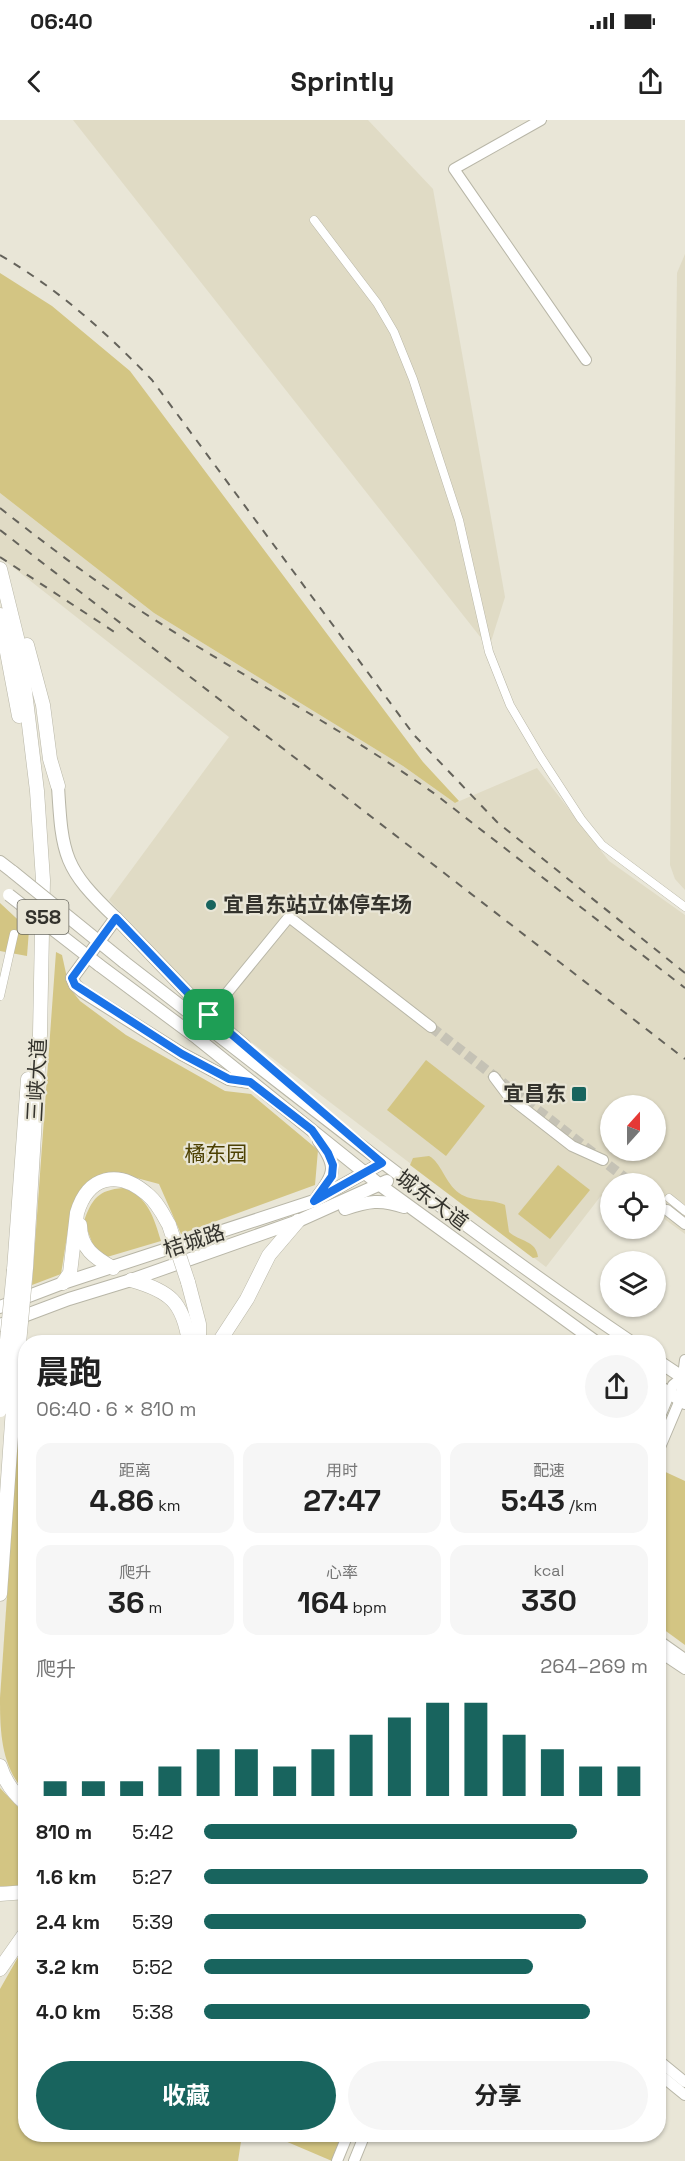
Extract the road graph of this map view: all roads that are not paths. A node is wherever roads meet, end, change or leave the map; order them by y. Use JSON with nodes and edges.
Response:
{"nodes":[{"id":1,"x":541,"y":120,"type":"edge"},
{"id":2,"x":314,"y":220,"type":"dead end"},
{"id":3,"x":586,"y":360,"type":"dead end"},
{"id":4,"x":0,"y":568,"type":"edge"},
{"id":5,"x":0,"y":615,"type":"edge"},
{"id":6,"x":58,"y":786,"type":"joint"},
{"id":7,"x":0,"y":862,"type":"edge"},
{"id":8,"x":4,"y":892,"type":"edge"},
{"id":9,"x":685,"y":907,"type":"edge"},
{"id":10,"x":116,"y":918,"type":"junction"},
{"id":11,"x":14,"y":934,"type":"dead end"},
{"id":12,"x":0,"y":996,"type":"edge"},
{"id":13,"x":209,"y":1015,"type":"junction"},
{"id":14,"x":431,"y":1027,"type":"tunnel mouth"},
{"id":15,"x":494,"y":1077,"type":"dead end"},
{"id":16,"x":250,"y":1082,"type":"junction"},
{"id":17,"x":312,"y":1130,"type":"junction"},
{"id":18,"x":348,"y":1135,"type":"junction"},
{"id":19,"x":600,"y":1159,"type":"edge"},
{"id":20,"x":382,"y":1163,"type":"junction"},
{"id":21,"x":366,"y":1173,"type":"junction"},
{"id":22,"x":398,"y":1175,"type":"junction"},
{"id":23,"x":380,"y":1185,"type":"junction"},
{"id":24,"x":669,"y":1198,"type":"dead end"},
{"id":25,"x":314,"y":1201,"type":"junction"},
{"id":26,"x":667,"y":1210,"type":"tunnel mouth"},
{"id":27,"x":685,"y":1210,"type":"edge"},
{"id":28,"x":418,"y":1212,"type":"junction"},
{"id":29,"x":298,"y":1221,"type":"junction"},
{"id":30,"x":685,"y":1224,"type":"edge"},
{"id":31,"x":167,"y":1226,"type":"junction"},
{"id":32,"x":113,"y":1268,"type":"junction"},
{"id":33,"x":20,"y":1269,"type":"junction"},
{"id":34,"x":131,"y":1280,"type":"junction"},
{"id":35,"x":63,"y":1283,"type":"junction"},
{"id":36,"x":0,"y":1307,"type":"edge"},
{"id":37,"x":0,"y":1325,"type":"edge"},
{"id":38,"x":188,"y":1335,"type":"edge"},
{"id":39,"x":199,"y":1335,"type":"edge"},
{"id":40,"x":224,"y":1335,"type":"edge"},
{"id":41,"x":586,"y":1335,"type":"edge"},
{"id":42,"x":620,"y":1335,"type":"edge"},
{"id":43,"x":685,"y":1360,"type":"edge"},
{"id":44,"x":666,"y":1366,"type":"edge"},
{"id":45,"x":684,"y":1377,"type":"edge"},
{"id":46,"x":678,"y":1399,"type":"edge"},
{"id":47,"x":4,"y":1410,"type":"edge"},
{"id":48,"x":666,"y":1412,"type":"edge"},
{"id":49,"x":666,"y":1431,"type":"edge"},
{"id":50,"x":0,"y":1594,"type":"edge"},
{"id":51,"x":666,"y":1646,"type":"edge"},
{"id":52,"x":666,"y":1656,"type":"edge"},
{"id":53,"x":685,"y":1659,"type":"edge"},
{"id":54,"x":685,"y":1669,"type":"edge"},
{"id":55,"x":0,"y":1766,"type":"edge"},
{"id":56,"x":18,"y":1797,"type":"edge"},
{"id":57,"x":18,"y":1893,"type":"edge"},
{"id":58,"x":0,"y":1894,"type":"edge"},
{"id":59,"x":18,"y":1898,"type":"edge"},
{"id":60,"x":0,"y":1899,"type":"edge"},
{"id":61,"x":18,"y":1944,"type":"edge"},
{"id":62,"x":0,"y":1970,"type":"edge"},
{"id":63,"x":666,"y":2067,"type":"edge"},
{"id":64,"x":666,"y":2080,"type":"edge"},
{"id":65,"x":685,"y":2082,"type":"edge"},
{"id":66,"x":685,"y":2095,"type":"edge"},
{"id":67,"x":345,"y":2142,"type":"edge"},
{"id":68,"x":362,"y":2142,"type":"edge"},
{"id":69,"x":337,"y":2161,"type":"edge"},
{"id":70,"x":354,"y":2161,"type":"edge"}],
"edges":[{"from":1,"to":3,"type":"street"},
{"from":2,"to":9,"type":"street"},
{"from":4,"to":6,"type":"highway"},
{"from":4,"to":33,"type":"highway","name":"三峡大道","number":"S58"},
{"from":5,"to":33,"type":"highway","name":"三峡大道","number":"S58"},
{"from":6,"to":10,"type":"main road"},
{"from":7,"to":18,"type":"main road","name":"城东大道","bridge":true},
{"from":8,"to":16,"type":"main road","name":"城东大道","bridge":true},
{"from":10,"to":13,"type":"main road"},
{"from":10,"to":16,"type":"main road"},
{"from":11,"to":12,"type":"street"},
{"from":13,"to":14,"type":"street"},
{"from":13,"to":18,"type":"main road"},
{"from":15,"to":19,"type":"street"},
{"from":16,"to":17,"type":"main road","name":"城东大道"},
{"from":17,"to":21,"type":"main road","name":"城东大道"},
{"from":17,"to":25,"type":"main road"},
{"from":18,"to":20,"type":"main road","name":"城东大道"},
{"from":20,"to":21,"type":"main road","name":"桔城路"},
{"from":20,"to":22,"type":"main road","name":"城东大道"},
{"from":21,"to":23,"type":"main road","name":"城东大道"},
{"from":21,"to":25,"type":"main road","name":"桔城路"},
{"from":22,"to":23,"type":"main road","name":"桔城路"},
{"from":22,"to":42,"type":"main road","name":"城东大道"},
{"from":23,"to":28,"type":"main road","name":"城东大道"},
{"from":23,"to":29,"type":"main road","name":"桔城路"},
{"from":24,"to":27,"type":"street"},
{"from":25,"to":32,"type":"main road","name":"桔城路"},
{"from":26,"to":30,"type":"street"},
{"from":28,"to":29,"type":"main road"},
{"from":28,"to":41,"type":"main road","name":"城东大道"},
{"from":29,"to":34,"type":"main road","name":"桔城路"},
{"from":29,"to":40,"type":"highway"},
{"from":31,"to":32,"type":"highway"},
{"from":31,"to":35,"type":"highway"},
{"from":31,"to":39,"type":"highway","bridge":true},
{"from":32,"to":35,"type":"main road","name":"桔城路"},
{"from":33,"to":47,"type":"highway","name":"三峡大道","number":"S58","bridge":true},
{"from":34,"to":37,"type":"main road","name":"桔城路"},
{"from":34,"to":38,"type":"highway"},
{"from":35,"to":36,"type":"main road","name":"桔城路"},
{"from":43,"to":45,"type":"street"},
{"from":44,"to":45,"type":"main road"},
{"from":45,"to":46,"type":"street"},
{"from":46,"to":48,"type":"street"},
{"from":46,"to":49,"type":"street"},
{"from":47,"to":50,"type":"highway","name":"三峡大道","number":"S58"},
{"from":51,"to":53,"type":"street"},
{"from":52,"to":54,"type":"street"},
{"from":55,"to":56,"type":"highway"},
{"from":57,"to":58,"type":"highway"},
{"from":59,"to":60,"type":"highway"},
{"from":61,"to":62,"type":"highway"},
{"from":63,"to":65,"type":"street"},
{"from":64,"to":66,"type":"street"},
{"from":67,"to":69,"type":"street"},
{"from":68,"to":70,"type":"street"}]}
